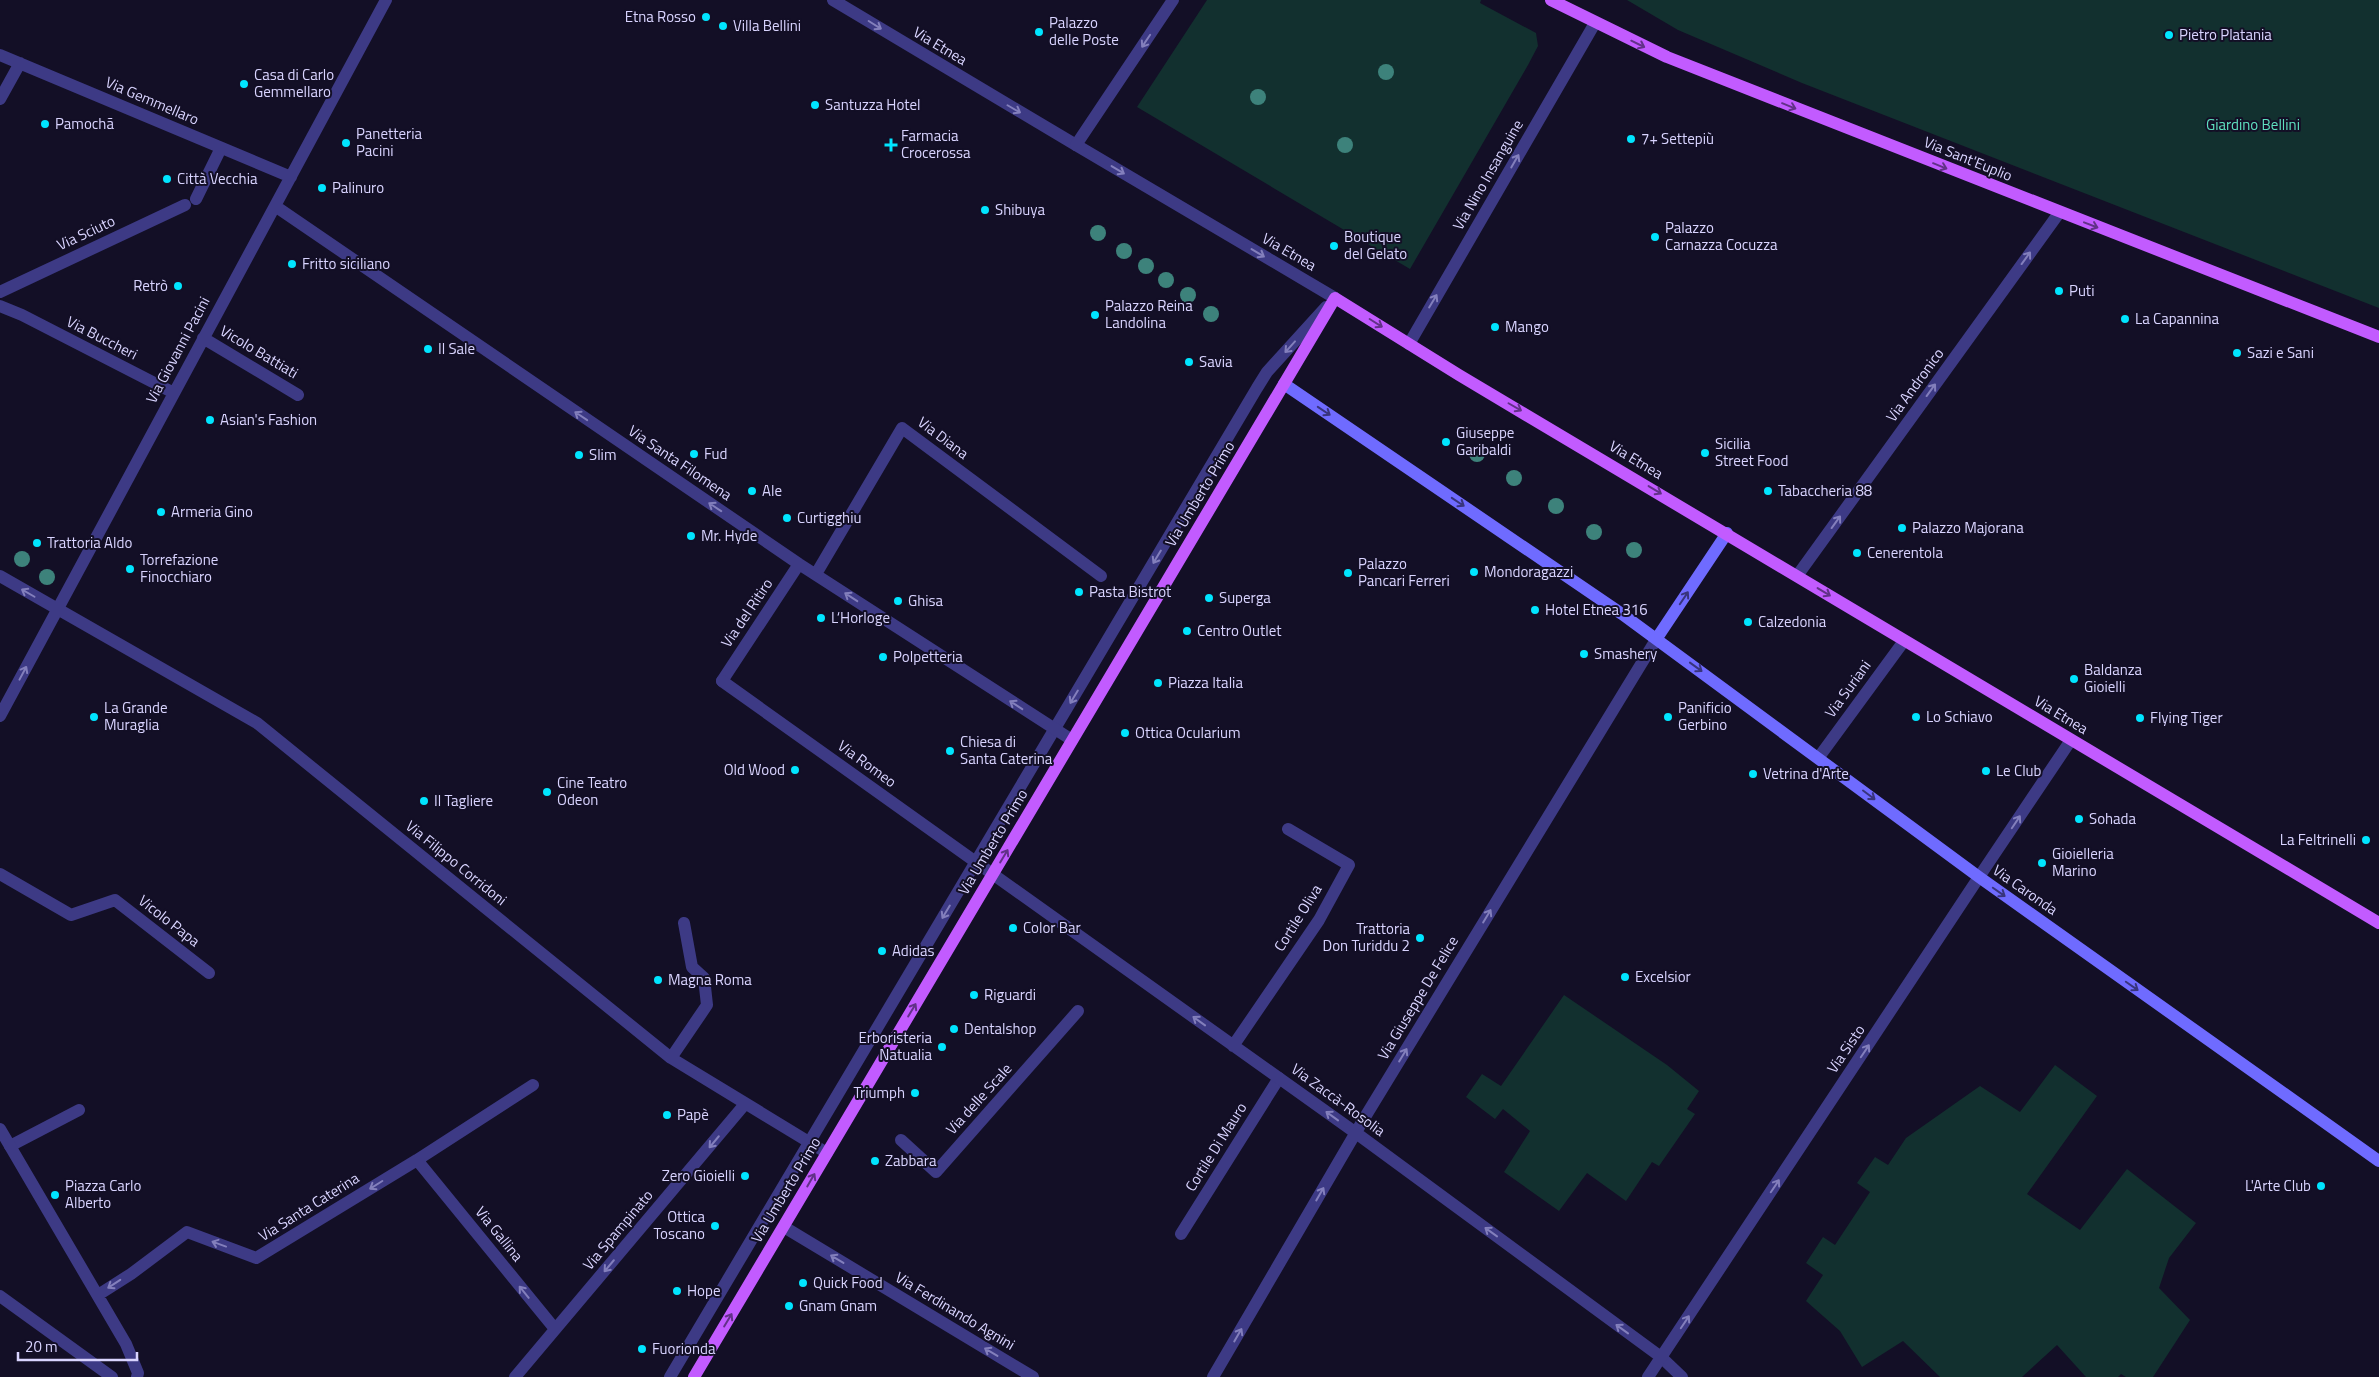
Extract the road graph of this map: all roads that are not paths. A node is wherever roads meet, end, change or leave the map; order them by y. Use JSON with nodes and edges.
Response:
{"nodes":[{"id":1,"x":386,"y":0,"type":"edge"},
{"id":2,"x":833,"y":0,"type":"edge"},
{"id":3,"x":1173,"y":0,"type":"edge"},
{"id":4,"x":1551,"y":0,"type":"edge"},
{"id":5,"x":1594,"y":23,"type":"junction"},
{"id":6,"x":0,"y":55,"type":"edge"},
{"id":7,"x":20,"y":64,"type":"junction"},
{"id":8,"x":0,"y":99,"type":"edge"},
{"id":9,"x":1076,"y":145,"type":"junction"},
{"id":10,"x":221,"y":148,"type":"junction"},
{"id":11,"x":290,"y":177,"type":"junction"},
{"id":12,"x":275,"y":206,"type":"junction"},
{"id":13,"x":2059,"y":213,"type":"junction"},
{"id":14,"x":1,"y":291,"type":"edge"},
{"id":15,"x":1335,"y":298,"type":"junction"},
{"id":16,"x":5,"y":311,"type":"edge"},
{"id":17,"x":2379,"y":337,"type":"edge"},
{"id":18,"x":203,"y":338,"type":"junction"},
{"id":19,"x":1409,"y":344,"type":"junction"},
{"id":20,"x":1284,"y":384,"type":"junction"},
{"id":21,"x":174,"y":393,"type":"junction"},
{"id":22,"x":298,"y":395,"type":"dead end"},
{"id":23,"x":1727,"y":533,"type":"junction"},
{"id":24,"x":799,"y":564,"type":"junction"},
{"id":25,"x":816,"y":574,"type":"junction"},
{"id":26,"x":0,"y":576,"type":"edge"},
{"id":27,"x":1101,"y":576,"type":"dead end"},
{"id":28,"x":1797,"y":576,"type":"junction"},
{"id":29,"x":57,"y":609,"type":"junction"},
{"id":30,"x":1657,"y":638,"type":"junction"},
{"id":31,"x":1904,"y":641,"type":"junction"},
{"id":32,"x":722,"y":681,"type":"joint"},
{"id":33,"x":0,"y":716,"type":"edge"},
{"id":34,"x":1054,"y":730,"type":"junction"},
{"id":35,"x":1072,"y":740,"type":"junction"},
{"id":36,"x":2071,"y":740,"type":"junction"},
{"id":37,"x":1819,"y":757,"type":"junction"},
{"id":38,"x":1288,"y":830,"type":"dead end"},
{"id":39,"x":976,"y":862,"type":"junction"},
{"id":40,"x":0,"y":874,"type":"edge"},
{"id":41,"x":993,"y":874,"type":"junction"},
{"id":42,"x":1980,"y":878,"type":"junction"},
{"id":43,"x":684,"y":923,"type":"dead end"},
{"id":44,"x":2379,"y":923,"type":"edge"},
{"id":45,"x":209,"y":973,"type":"dead end"},
{"id":46,"x":1078,"y":1011,"type":"dead end"},
{"id":47,"x":1233,"y":1046,"type":"junction"},
{"id":48,"x":671,"y":1058,"type":"junction"},
{"id":49,"x":1279,"y":1078,"type":"junction"},
{"id":50,"x":533,"y":1085,"type":"dead end"},
{"id":51,"x":745,"y":1104,"type":"junction"},
{"id":52,"x":78,"y":1110,"type":"dead end"},
{"id":53,"x":0,"y":1129,"type":"edge"},
{"id":54,"x":1356,"y":1133,"type":"junction"},
{"id":55,"x":901,"y":1140,"type":"dead end"},
{"id":56,"x":810,"y":1142,"type":"junction"},
{"id":57,"x":10,"y":1146,"type":"junction"},
{"id":58,"x":827,"y":1153,"type":"junction"},
{"id":59,"x":417,"y":1160,"type":"junction"},
{"id":60,"x":2379,"y":1161,"type":"edge"},
{"id":61,"x":784,"y":1227,"type":"junction"},
{"id":62,"x":1181,"y":1234,"type":"dead end"},
{"id":63,"x":98,"y":1295,"type":"junction"},
{"id":64,"x":0,"y":1296,"type":"edge"},
{"id":65,"x":555,"y":1329,"type":"junction"},
{"id":66,"x":1661,"y":1357,"type":"junction"},
{"id":67,"x":112,"y":1377,"type":"edge"},
{"id":68,"x":137,"y":1377,"type":"edge"},
{"id":69,"x":515,"y":1377,"type":"edge"},
{"id":70,"x":670,"y":1377,"type":"edge"},
{"id":71,"x":694,"y":1377,"type":"edge"},
{"id":72,"x":1032,"y":1377,"type":"edge"},
{"id":73,"x":1213,"y":1377,"type":"edge"},
{"id":74,"x":1648,"y":1377,"type":"edge"},
{"id":75,"x":1682,"y":1377,"type":"edge"}],
"edges":[{"from":1,"to":11,"type":"street","name":"Via Giovanni Pacini"},
{"from":2,"to":9,"type":"street","name":"Via Etnea","one_way":true},
{"from":3,"to":9,"type":"street","one_way":true},
{"from":4,"to":5,"type":"main road","name":"Via Sant'Euplio"},
{"from":5,"to":13,"type":"main road","name":"Via Sant'Euplio","one_way":true},
{"from":19,"to":5,"type":"street","name":"Via Nino Insanguine","one_way":true},
{"from":6,"to":7,"type":"street","name":"Via Gemmellaro"},
{"from":7,"to":8,"type":"street"},
{"from":7,"to":10,"type":"street","name":"Via Gemmellaro"},
{"from":9,"to":15,"type":"street","name":"Via Etnea","one_way":true},
{"from":10,"to":11,"type":"street","name":"Via Gemmellaro"},
{"from":10,"to":14,"type":"street","name":"Via Sciuto"},
{"from":11,"to":12,"type":"street","name":"Via Giovanni Pacini"},
{"from":12,"to":18,"type":"street","name":"Via Giovanni Pacini"},
{"from":24,"to":12,"type":"street","name":"Via Santa Filomena","one_way":true},
{"from":13,"to":17,"type":"main road","name":"Via Sant'Euplio","one_way":true},
{"from":28,"to":13,"type":"street","name":"Via Andronico","one_way":true},
{"from":15,"to":19,"type":"main road","name":"Via Etnea","one_way":true},
{"from":15,"to":20,"type":"main road","name":"Via Umberto Primo"},
{"from":15,"to":34,"type":"street","one_way":true},
{"from":16,"to":21,"type":"street","name":"Via Buccheri"},
{"from":18,"to":21,"type":"street","name":"Via Giovanni Pacini"},
{"from":18,"to":22,"type":"street","name":"Vicolo Battiati"},
{"from":19,"to":23,"type":"main road","name":"Via Etnea","one_way":true},
{"from":20,"to":30,"type":"main road","one_way":true},
{"from":20,"to":35,"type":"main road","name":"Via Umberto Primo"},
{"from":21,"to":29,"type":"street","name":"Via Giovanni Pacini"},
{"from":23,"to":28,"type":"main road","name":"Via Etnea"},
{"from":30,"to":23,"type":"main road","one_way":true},
{"from":24,"to":25,"type":"street","name":"Via Santa Filomena"},
{"from":24,"to":32,"type":"street","name":"Via del Ritiro"},
{"from":25,"to":27,"type":"street","name":"Via Diana"},
{"from":34,"to":25,"type":"street","name":"Via Santa Filomena","one_way":true},
{"from":29,"to":26,"type":"street","name":"Via Filippo Corridoni","one_way":true},
{"from":28,"to":31,"type":"main road","name":"Via Etnea","one_way":true},
{"from":33,"to":29,"type":"street","name":"Via Giovanni Pacini","one_way":true},
{"from":29,"to":48,"type":"street","name":"Via Filippo Corridoni"},
{"from":30,"to":37,"type":"main road","name":"Via Caronda","one_way":true},
{"from":54,"to":30,"type":"street","name":"Via Giuseppe De Felice","one_way":true},
{"from":31,"to":36,"type":"main road","name":"Via Etnea"},
{"from":31,"to":37,"type":"street","name":"Via Suriani"},
{"from":32,"to":39,"type":"street","name":"Via Romeo"},
{"from":34,"to":35,"type":"street","name":"Via Santa Filomena"},
{"from":34,"to":39,"type":"street"},
{"from":41,"to":35,"type":"main road","name":"Via Umberto Primo","one_way":true},
{"from":42,"to":36,"type":"street","name":"Via Sisto","one_way":true},
{"from":36,"to":44,"type":"main road","name":"Via Etnea"},
{"from":37,"to":42,"type":"main road","name":"Via Caronda","one_way":true},
{"from":38,"to":47,"type":"street","name":"Cortile Oliva"},
{"from":39,"to":41,"type":"street","name":"Via Romeo"},
{"from":39,"to":56,"type":"street","one_way":true},
{"from":40,"to":45,"type":"street","name":"Vicolo Papa"},
{"from":47,"to":41,"type":"street","name":"Via Zaccà-Rosolia","one_way":true},
{"from":58,"to":41,"type":"main road","name":"Via Umberto Primo","one_way":true},
{"from":42,"to":60,"type":"main road","name":"Via Caronda","one_way":true},
{"from":66,"to":42,"type":"street","name":"Via Sisto","one_way":true},
{"from":43,"to":48,"type":"street"},
{"from":46,"to":55,"type":"street","name":"Via delle Scale"},
{"from":47,"to":49,"type":"street","name":"Via Zaccà-Rosolia"},
{"from":48,"to":51,"type":"street","name":"Via Filippo Corridoni"},
{"from":54,"to":49,"type":"street","name":"Via Zaccà-Rosolia","one_way":true},
{"from":49,"to":62,"type":"street","name":"Cortile Di Mauro"},
{"from":50,"to":59,"type":"street","name":"Via Santa Caterina"},
{"from":51,"to":56,"type":"street","name":"Via Filippo Corridoni"},
{"from":51,"to":65,"type":"street","name":"Via Spampinato","one_way":true},
{"from":52,"to":57,"type":"street"},
{"from":53,"to":57,"type":"street"},
{"from":66,"to":54,"type":"street","name":"Via Zaccà-Rosolia","one_way":true},
{"from":73,"to":54,"type":"street","name":"Via Giuseppe De Felice","one_way":true},
{"from":56,"to":58,"type":"street","name":"Via Filippo Corridoni"},
{"from":56,"to":70,"type":"street"},
{"from":57,"to":63,"type":"street"},
{"from":61,"to":58,"type":"main road","name":"Via Umberto Primo","one_way":true},
{"from":59,"to":63,"type":"street","name":"Via Santa Caterina","one_way":true},
{"from":65,"to":59,"type":"street","name":"Via Gallina","one_way":true},
{"from":71,"to":61,"type":"main road","name":"Via Umberto Primo","one_way":true},
{"from":72,"to":61,"type":"street","name":"Via Ferdinando Agnini","one_way":true},
{"from":63,"to":68,"type":"street"},
{"from":64,"to":67,"type":"street"},
{"from":65,"to":69,"type":"street","name":"Via Spampinato"},
{"from":66,"to":74,"type":"street","name":"Via Sisto"},
{"from":66,"to":75,"type":"street","name":"Via Zaccà-Rosolia"}]}
